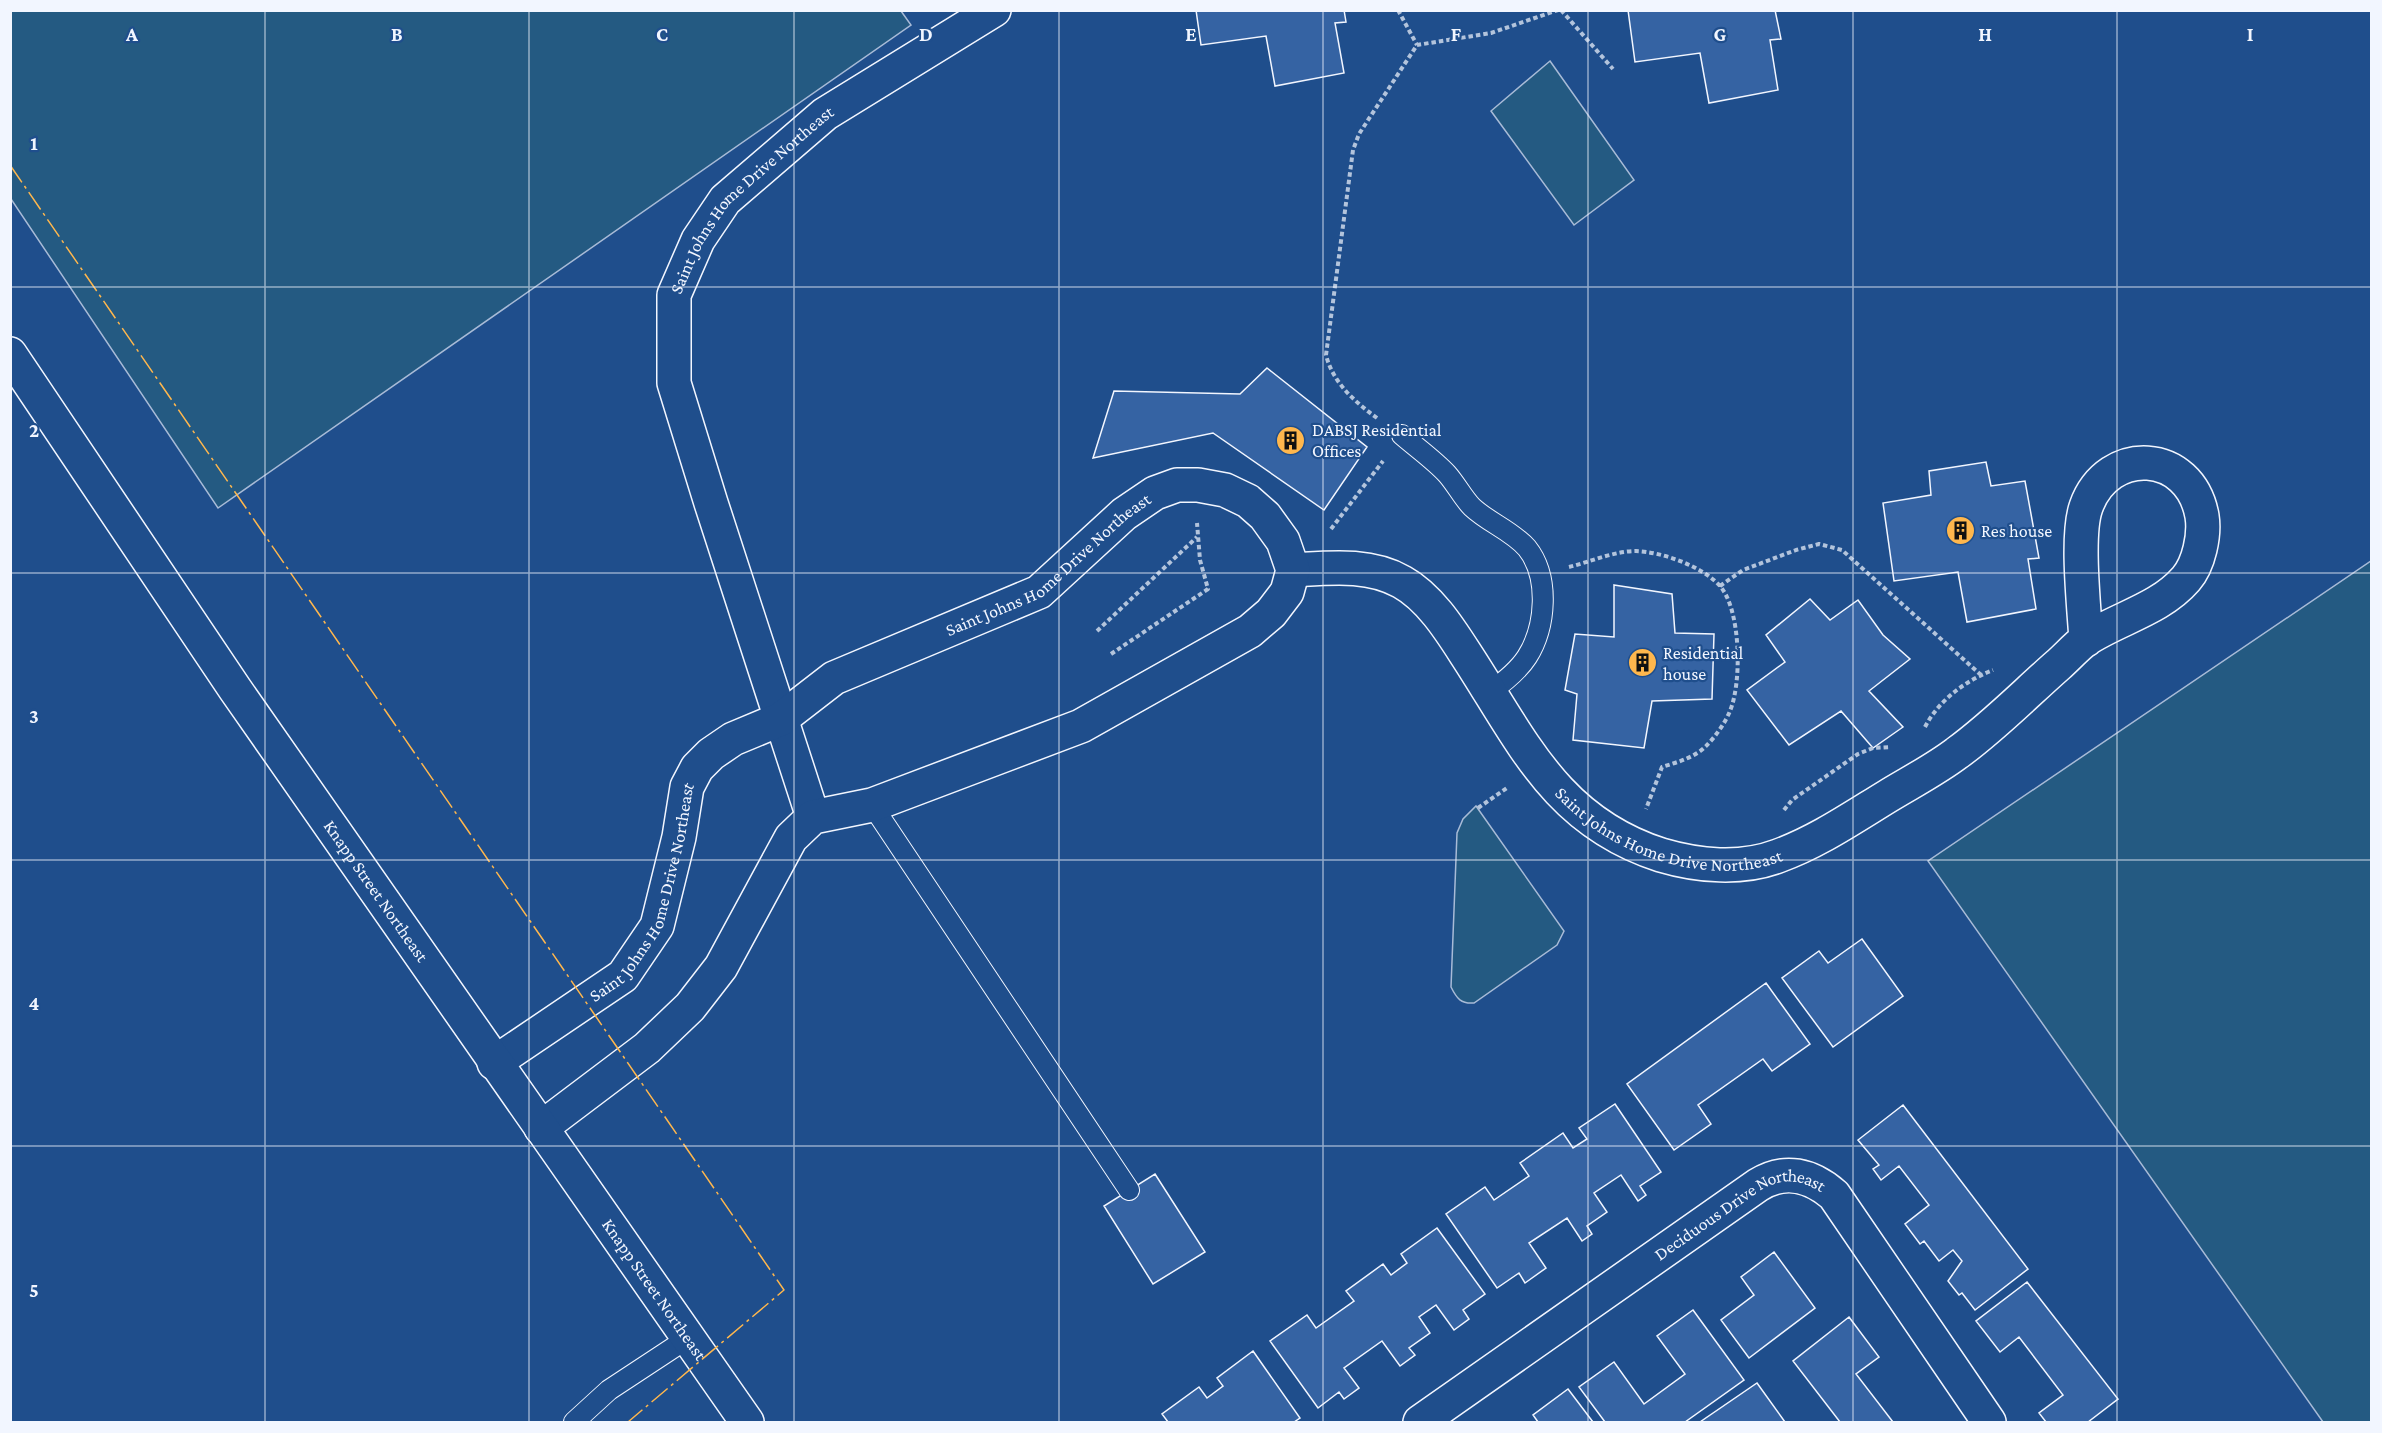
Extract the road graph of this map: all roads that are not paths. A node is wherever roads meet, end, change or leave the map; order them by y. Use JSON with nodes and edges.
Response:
{"nodes":[{"id":1,"x":994,"y":10,"type":"edge"},
{"id":2,"x":10,"y":354,"type":"edge"},
{"id":3,"x":1402,"y":435,"type":"road end"},
{"id":4,"x":1293,"y":570,"type":"junction"},
{"id":5,"x":2086,"y":640,"type":"junction"},
{"id":6,"x":1490,"y":692,"type":"junction"},
{"id":7,"x":781,"y":718,"type":"junction"},
{"id":8,"x":872,"y":805,"type":"junction"},
{"id":9,"x":813,"y":816,"type":"junction"},
{"id":10,"x":494,"y":1063,"type":"junction"},
{"id":11,"x":541,"y":1128,"type":"junction"},
{"id":12,"x":1129,"y":1190,"type":"dead end"},
{"id":13,"x":688,"y":1338,"type":"junction"},
{"id":14,"x":574,"y":1422,"type":"edge"},
{"id":15,"x":747,"y":1422,"type":"edge"},
{"id":16,"x":1420,"y":1422,"type":"edge"},
{"id":17,"x":1989,"y":1422,"type":"edge"}],
"edges":[{"from":1,"to":7,"type":"street","name":"Saint Johns Home Drive Northeast"},
{"from":2,"to":10,"type":"street","name":"Knapp Street Northeast"},
{"from":3,"to":6,"type":"lane"},
{"from":4,"to":6,"type":"street","name":"Saint Johns Home Drive Northeast"},
{"from":4,"to":7,"type":"street","name":"Saint Johns Home Drive Northeast"},
{"from":4,"to":8,"type":"street"},
{"from":5,"to":5,"type":"street","name":"Saint Johns Home Drive Northeast"},
{"from":5,"to":6,"type":"street","name":"Saint Johns Home Drive Northeast"},
{"from":7,"to":9,"type":"street","name":"Saint Johns Home Drive Northeast"},
{"from":7,"to":10,"type":"street","name":"Saint Johns Home Drive Northeast"},
{"from":8,"to":9,"type":"street"},
{"from":8,"to":12,"type":"lane"},
{"from":9,"to":11,"type":"street"},
{"from":10,"to":11,"type":"street","name":"Knapp Street Northeast"},
{"from":11,"to":13,"type":"street","name":"Knapp Street Northeast"},
{"from":13,"to":14,"type":"lane"},
{"from":13,"to":15,"type":"street","name":"Knapp Street Northeast"},
{"from":16,"to":17,"type":"street","name":"Deciduous Drive Northeast"}]}
